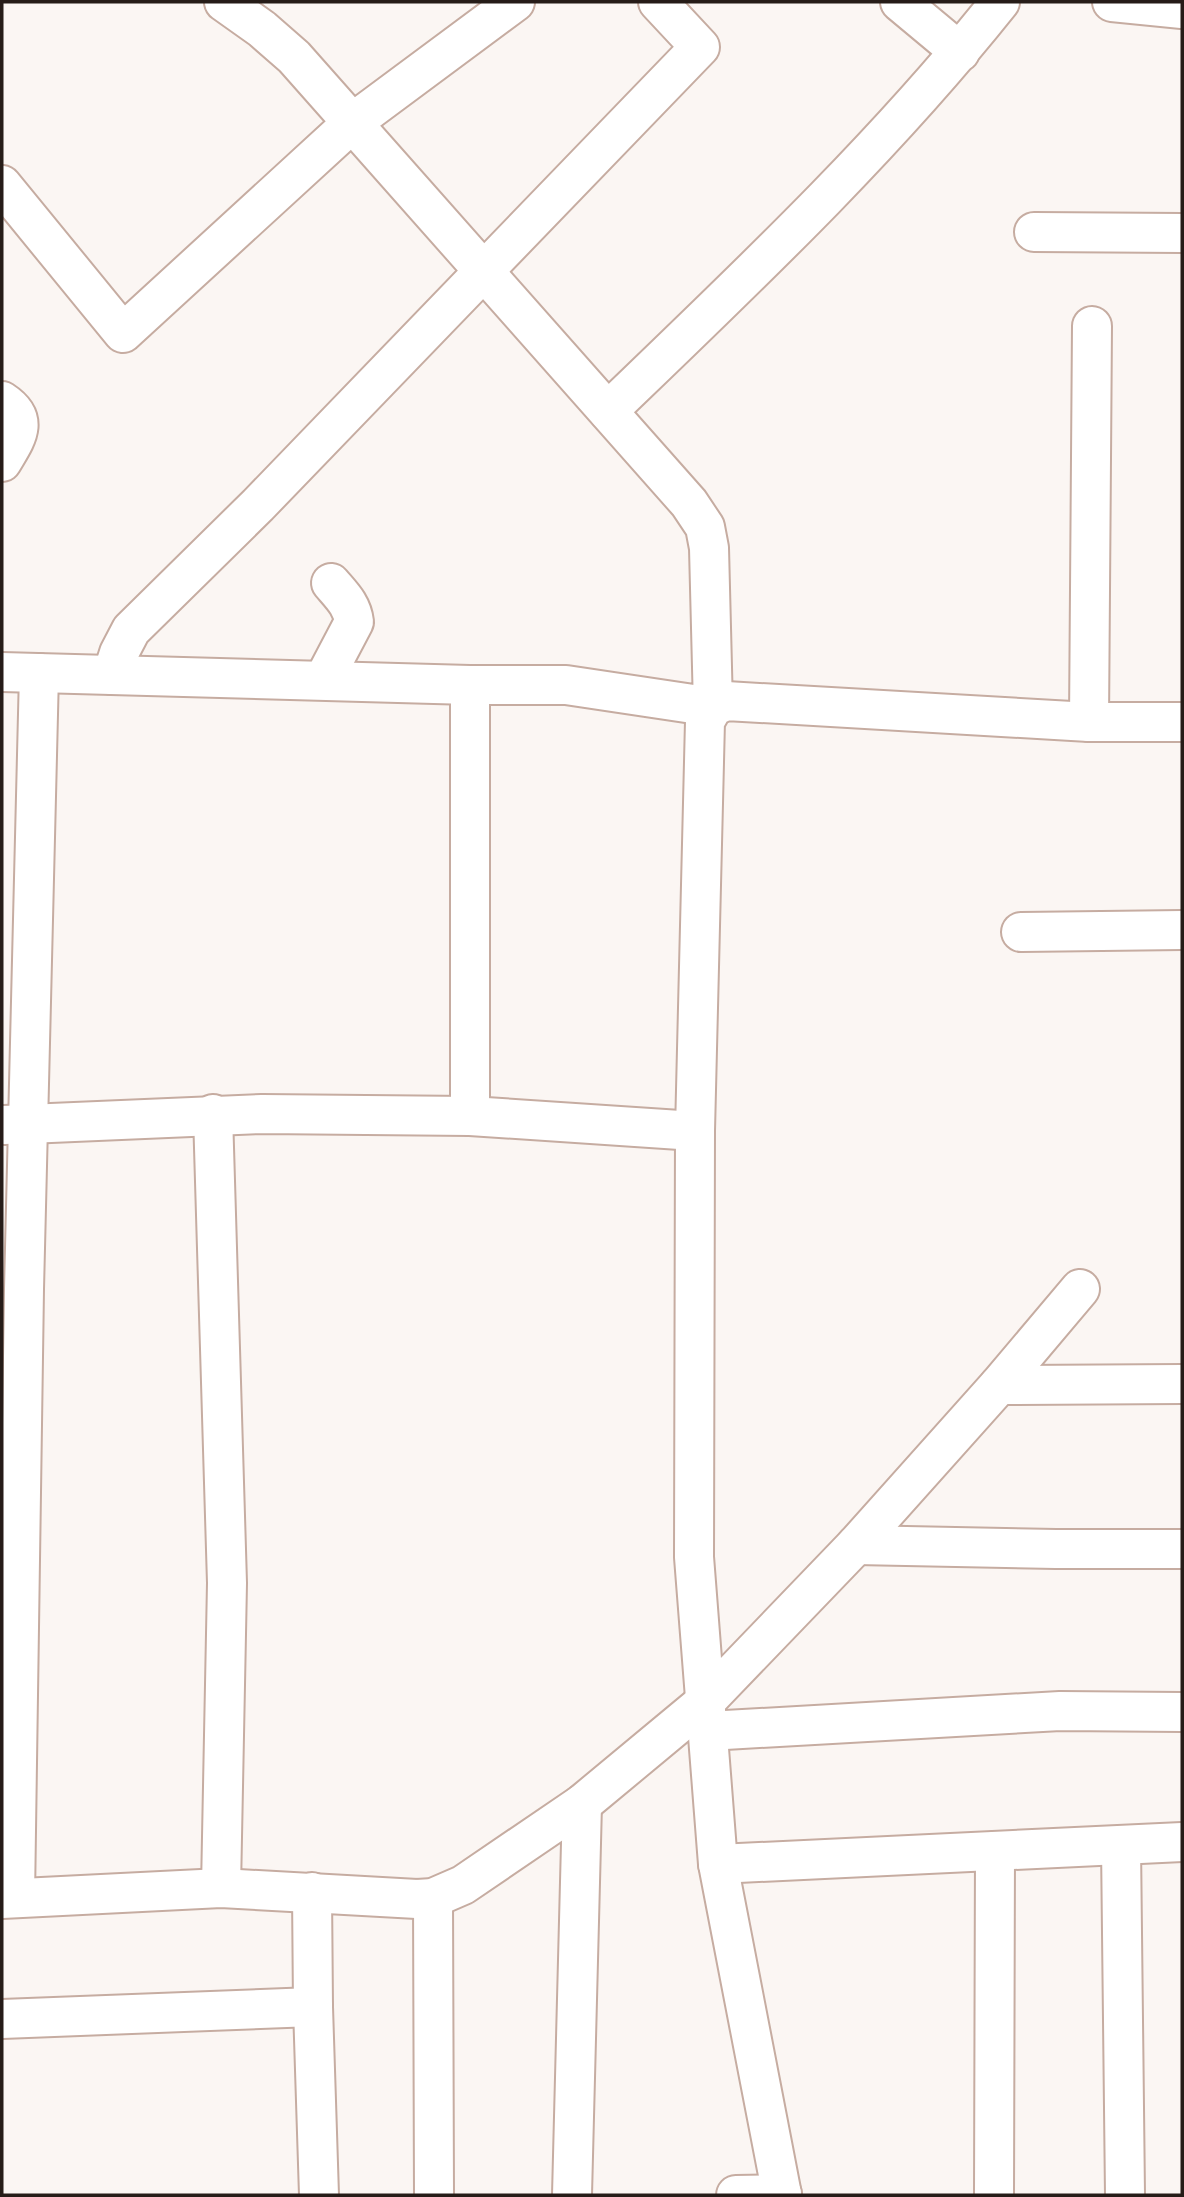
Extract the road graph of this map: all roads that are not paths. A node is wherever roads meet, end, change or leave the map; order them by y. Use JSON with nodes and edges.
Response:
{"nodes":[{"id":1,"x":224,"y":2,"type":"edge"},
{"id":2,"x":515,"y":2,"type":"edge"},
{"id":3,"x":658,"y":2,"type":"edge"},
{"id":4,"x":900,"y":2,"type":"edge"},
{"id":5,"x":1000,"y":2,"type":"edge"},
{"id":6,"x":1112,"y":2,"type":"edge"},
{"id":7,"x":1182,"y":9,"type":"edge"},
{"id":8,"x":960,"y":52,"type":"junction"},
{"id":9,"x":352,"y":123,"type":"junction"},
{"id":10,"x":2,"y":185,"type":"edge"},
{"id":11,"x":1034,"y":232,"type":"dead end"},
{"id":12,"x":1182,"y":233,"type":"edge"},
{"id":13,"x":485,"y":272,"type":"junction"},
{"id":14,"x":1092,"y":326,"type":"dead end"},
{"id":15,"x":2,"y":401,"type":"edge"},
{"id":16,"x":608,"y":411,"type":"junction"},
{"id":17,"x":2,"y":463,"type":"edge"},
{"id":18,"x":331,"y":583,"type":"dead end"},
{"id":19,"x":20,"y":673,"type":"edge"},
{"id":20,"x":112,"y":675,"type":"junction"},
{"id":21,"x":324,"y":679,"type":"junction"},
{"id":22,"x":470,"y":685,"type":"junction"},
{"id":23,"x":713,"y":707,"type":"junction"},
{"id":24,"x":1089,"y":722,"type":"junction"},
{"id":25,"x":1182,"y":722,"type":"edge"},
{"id":26,"x":1182,"y":930,"type":"edge"},
{"id":27,"x":1021,"y":932,"type":"dead end"},
{"id":28,"x":213,"y":1114,"type":"junction"},
{"id":29,"x":470,"y":1116,"type":"junction"},
{"id":30,"x":15,"y":1125,"type":"edge"},
{"id":31,"x":695,"y":1131,"type":"junction"},
{"id":32,"x":1080,"y":1289,"type":"dead end"},
{"id":33,"x":1182,"y":1384,"type":"edge"},
{"id":34,"x":999,"y":1385,"type":"junction"},
{"id":35,"x":856,"y":1545,"type":"junction"},
{"id":36,"x":1182,"y":1549,"type":"edge"},
{"id":37,"x":1182,"y":1712,"type":"edge"},
{"id":38,"x":707,"y":1716,"type":"junction"},
{"id":39,"x":582,"y":1804,"type":"junction"},
{"id":40,"x":1182,"y":1842,"type":"edge"},
{"id":41,"x":1121,"y":1845,"type":"junction"},
{"id":42,"x":995,"y":1851,"type":"junction"},
{"id":43,"x":718,"y":1864,"type":"junction"},
{"id":44,"x":221,"y":1888,"type":"junction"},
{"id":45,"x":312,"y":1892,"type":"junction"},
{"id":46,"x":433,"y":1898,"type":"junction"},
{"id":47,"x":9,"y":1899,"type":"edge"},
{"id":48,"x":313,"y":2007,"type":"junction"},
{"id":49,"x":2,"y":2019,"type":"edge"},
{"id":50,"x":319,"y":2195,"type":"edge"},
{"id":51,"x":434,"y":2195,"type":"edge"},
{"id":52,"x":572,"y":2195,"type":"edge"},
{"id":53,"x":736,"y":2195,"type":"edge"},
{"id":54,"x":782,"y":2195,"type":"edge"},
{"id":55,"x":994,"y":2195,"type":"edge"},
{"id":56,"x":1125,"y":2195,"type":"edge"}],
"edges":[{"from":1,"to":9,"type":"street"},
{"from":2,"to":9,"type":"street"},
{"from":3,"to":13,"type":"street"},
{"from":4,"to":8,"type":"street"},
{"from":5,"to":8,"type":"street"},
{"from":6,"to":7,"type":"street"},
{"from":8,"to":16,"type":"street"},
{"from":9,"to":10,"type":"street"},
{"from":9,"to":13,"type":"street"},
{"from":11,"to":12,"type":"street"},
{"from":13,"to":16,"type":"street"},
{"from":13,"to":20,"type":"street"},
{"from":14,"to":24,"type":"street"},
{"from":15,"to":17,"type":"street"},
{"from":16,"to":23,"type":"street"},
{"from":18,"to":21,"type":"street"},
{"from":19,"to":20,"type":"street"},
{"from":19,"to":30,"type":"street"},
{"from":20,"to":21,"type":"street"},
{"from":21,"to":22,"type":"street"},
{"from":22,"to":23,"type":"street"},
{"from":22,"to":29,"type":"street"},
{"from":23,"to":24,"type":"street"},
{"from":23,"to":31,"type":"street"},
{"from":24,"to":25,"type":"street"},
{"from":26,"to":27,"type":"street"},
{"from":28,"to":29,"type":"street"},
{"from":28,"to":30,"type":"street"},
{"from":28,"to":44,"type":"street"},
{"from":29,"to":31,"type":"street"},
{"from":30,"to":47,"type":"street"},
{"from":31,"to":38,"type":"street"},
{"from":32,"to":34,"type":"street"},
{"from":33,"to":34,"type":"street"},
{"from":34,"to":35,"type":"street"},
{"from":35,"to":36,"type":"street"},
{"from":35,"to":38,"type":"street"},
{"from":37,"to":38,"type":"street"},
{"from":38,"to":39,"type":"street"},
{"from":38,"to":43,"type":"street"},
{"from":39,"to":46,"type":"street"},
{"from":39,"to":52,"type":"street"},
{"from":40,"to":41,"type":"street"},
{"from":41,"to":42,"type":"street"},
{"from":41,"to":56,"type":"street"},
{"from":42,"to":43,"type":"street"},
{"from":42,"to":55,"type":"street"},
{"from":43,"to":54,"type":"street"},
{"from":44,"to":45,"type":"street"},
{"from":44,"to":47,"type":"street"},
{"from":45,"to":46,"type":"street"},
{"from":45,"to":48,"type":"street"},
{"from":46,"to":51,"type":"street"},
{"from":48,"to":49,"type":"street"},
{"from":48,"to":50,"type":"street"},
{"from":53,"to":54,"type":"street"}]}
